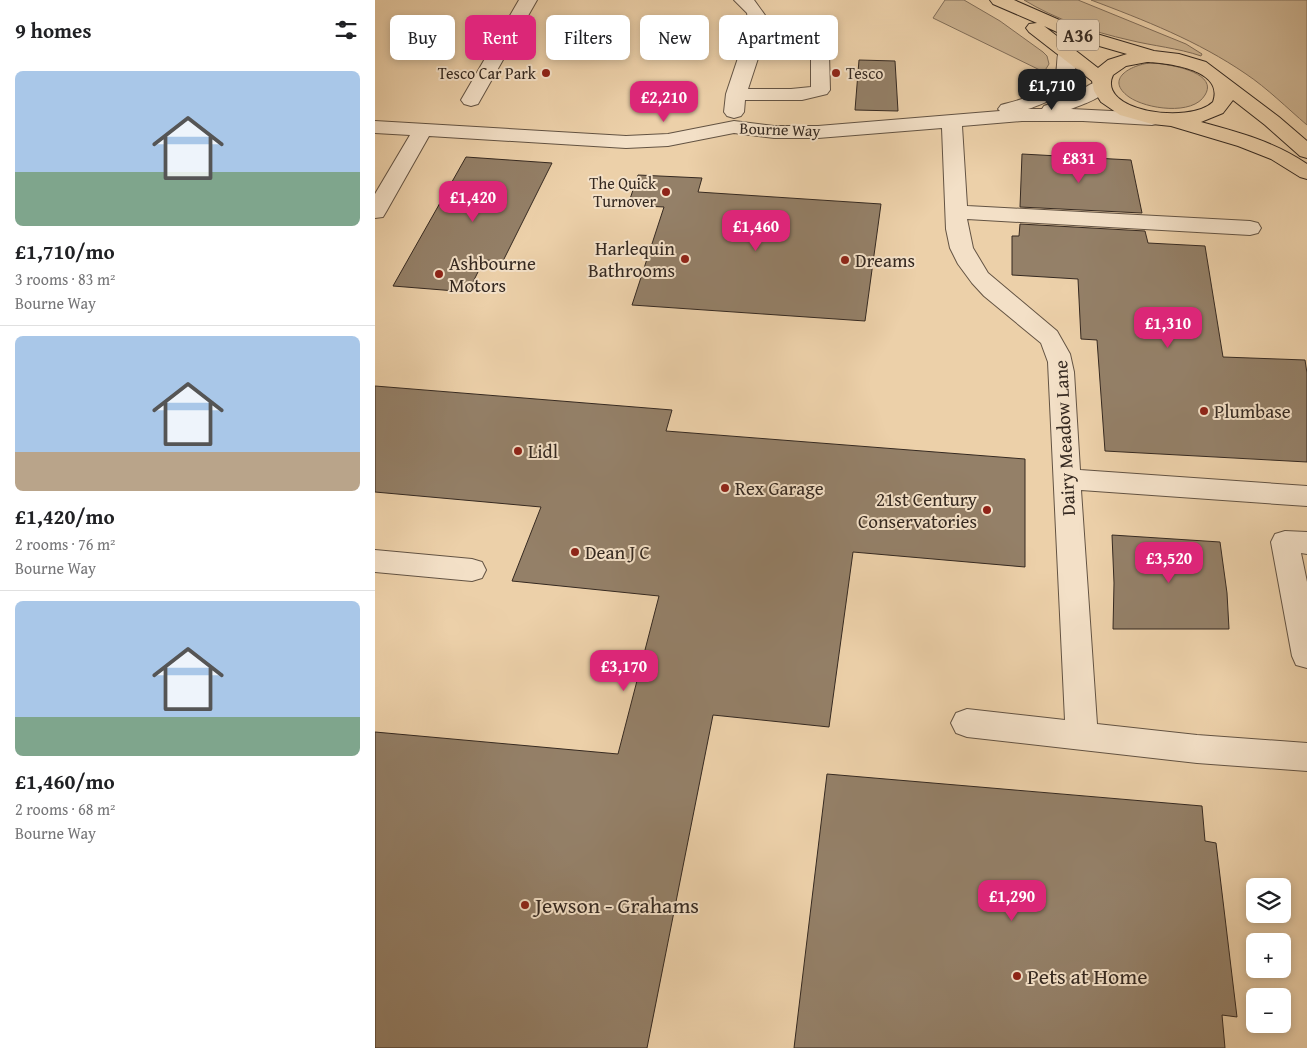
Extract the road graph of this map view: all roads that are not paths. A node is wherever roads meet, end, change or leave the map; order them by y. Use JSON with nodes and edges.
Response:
{"nodes":[{"id":1,"x":528,"y":0,"type":"edge"},
{"id":2,"x":743,"y":0,"type":"edge"},
{"id":3,"x":993,"y":0,"type":"edge"},
{"id":4,"x":999,"y":0,"type":"edge"},
{"id":5,"x":756,"y":15,"type":"edge"},
{"id":6,"x":1067,"y":52,"type":"junction"},
{"id":7,"x":1162,"y":57,"type":"junction"},
{"id":8,"x":747,"y":60,"type":"edge"},
{"id":9,"x":820,"y":60,"type":"edge"},
{"id":10,"x":1219,"y":81,"type":"junction"},
{"id":11,"x":1101,"y":83,"type":"junction"},
{"id":12,"x":736,"y":94,"type":"junction"},
{"id":13,"x":471,"y":100,"type":"dead end"},
{"id":14,"x":1022,"y":116,"type":"junction"},
{"id":15,"x":1160,"y":119,"type":"junction"},
{"id":16,"x":964,"y":120,"type":"junction"},
{"id":17,"x":734,"y":127,"type":"junction"},
{"id":18,"x":375,"y":128,"type":"edge"},
{"id":19,"x":423,"y":130,"type":"junction"},
{"id":20,"x":1307,"y":152,"type":"edge"},
{"id":21,"x":1307,"y":173,"type":"edge"},
{"id":22,"x":375,"y":212,"type":"edge"},
{"id":23,"x":956,"y":212,"type":"junction"},
{"id":24,"x":1250,"y":228,"type":"dead end"},
{"id":25,"x":1066,"y":479,"type":"junction"},
{"id":26,"x":1307,"y":496,"type":"edge"},
{"id":27,"x":1307,"y":543,"type":"edge"},
{"id":28,"x":375,"y":561,"type":"edge"},
{"id":29,"x":472,"y":570,"type":"dead end"},
{"id":30,"x":1307,"y":656,"type":"edge"},
{"id":31,"x":967,"y":723,"type":"dead end"},
{"id":32,"x":1082,"y":736,"type":"junction"},
{"id":33,"x":1307,"y":758,"type":"edge"}],
"edges":[{"from":1,"to":13,"type":"street"},
{"from":2,"to":5,"type":"street"},
{"from":3,"to":6,"type":"highway","number":"A36"},
{"from":4,"to":7,"type":"highway","number":"A36"},
{"from":6,"to":11,"type":"highway","number":"A36"},
{"from":6,"to":16,"type":"street","name":"Bourne Way"},
{"from":7,"to":10,"type":"highway"},
{"from":7,"to":11,"type":"highway"},
{"from":8,"to":12,"type":"street"},
{"from":9,"to":12,"type":"street"},
{"from":10,"to":15,"type":"highway"},
{"from":10,"to":20,"type":"highway"},
{"from":11,"to":14,"type":"street","name":"Bourne Way"},
{"from":11,"to":15,"type":"highway"},
{"from":12,"to":17,"type":"street"},
{"from":14,"to":15,"type":"street","name":"Bourne Way"},
{"from":14,"to":16,"type":"street","name":"Bourne Way"},
{"from":15,"to":21,"type":"highway"},
{"from":16,"to":17,"type":"street","name":"Bourne Way"},
{"from":16,"to":23,"type":"street","name":"Dairy Meadow Lane"},
{"from":17,"to":19,"type":"street","name":"Bourne Way"},
{"from":18,"to":19,"type":"street","name":"Bourne Way"},
{"from":19,"to":22,"type":"street"},
{"from":23,"to":24,"type":"street"},
{"from":23,"to":25,"type":"street","name":"Dairy Meadow Lane"},
{"from":25,"to":26,"type":"street"},
{"from":25,"to":32,"type":"street","name":"Dairy Meadow Lane"},
{"from":27,"to":30,"type":"street"},
{"from":28,"to":29,"type":"street"},
{"from":31,"to":32,"type":"street"},
{"from":32,"to":33,"type":"street"}]}
